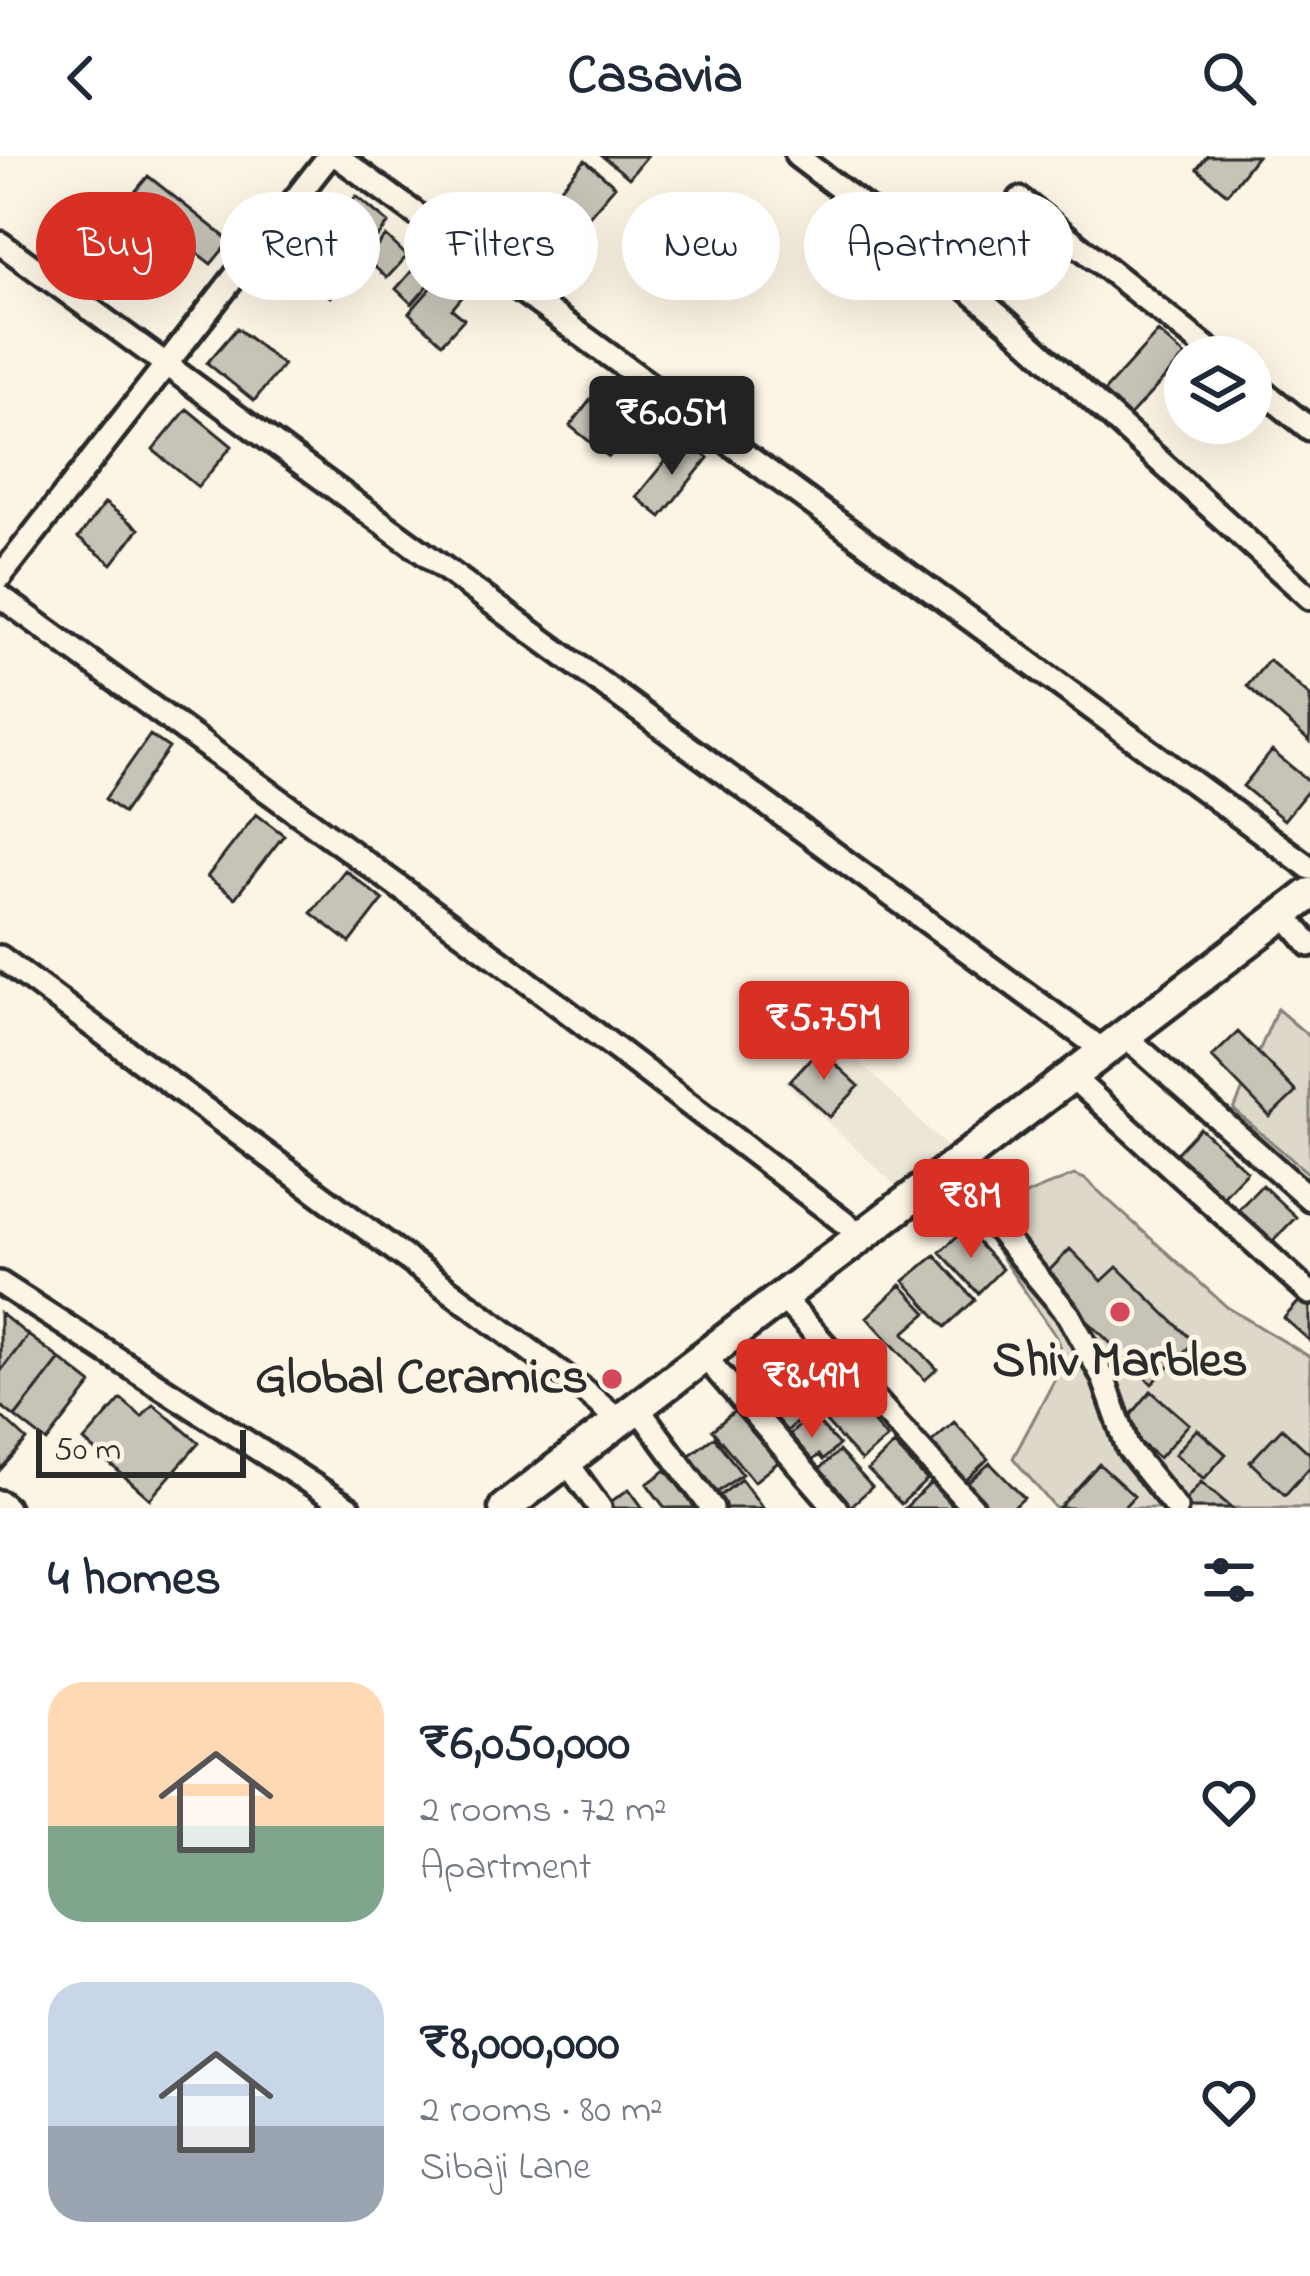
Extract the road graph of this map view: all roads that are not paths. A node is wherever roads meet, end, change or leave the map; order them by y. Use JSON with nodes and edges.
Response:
{"nodes":[{"id":1,"x":333,"y":156,"type":"edge"},
{"id":2,"x":797,"y":156,"type":"edge"},
{"id":3,"x":1073,"y":241,"type":"edge"},
{"id":4,"x":0,"y":243,"type":"edge"},
{"id":5,"x":1192,"y":336,"type":"edge"},
{"id":6,"x":165,"y":367,"type":"junction"},
{"id":7,"x":1272,"y":399,"type":"edge"},
{"id":8,"x":1310,"y":429,"type":"edge"},
{"id":9,"x":0,"y":577,"type":"edge"},
{"id":10,"x":0,"y":596,"type":"edge"},
{"id":11,"x":1310,"y":598,"type":"edge"},
{"id":12,"x":1305,"y":864,"type":"edge"},
{"id":13,"x":1310,"y":894,"type":"edge"},
{"id":14,"x":1284,"y":914,"type":"junction"},
{"id":15,"x":1310,"y":945,"type":"edge"},
{"id":16,"x":0,"y":957,"type":"edge"},
{"id":17,"x":1114,"y":1044,"type":"junction"},
{"id":18,"x":1071,"y":1076,"type":"junction"},
{"id":19,"x":948,"y":1171,"type":"junction"},
{"id":20,"x":1310,"y":1199,"type":"edge"},
{"id":21,"x":862,"y":1236,"type":"junction"},
{"id":22,"x":0,"y":1283,"type":"edge"},
{"id":23,"x":1310,"y":1293,"type":"edge"},
{"id":24,"x":782,"y":1297,"type":"junction"},
{"id":25,"x":704,"y":1356,"type":"junction"},
{"id":26,"x":637,"y":1420,"type":"junction"},
{"id":27,"x":575,"y":1474,"type":"junction"},
{"id":28,"x":517,"y":1499,"type":"edge"},
{"id":29,"x":0,"y":1502,"type":"edge"},
{"id":30,"x":347,"y":1507,"type":"edge"},
{"id":31,"x":8,"y":1508,"type":"edge"},
{"id":32,"x":600,"y":1508,"type":"edge"},
{"id":33,"x":712,"y":1508,"type":"edge"},
{"id":34,"x":836,"y":1508,"type":"edge"},
{"id":35,"x":973,"y":1508,"type":"edge"},
{"id":36,"x":1176,"y":1508,"type":"edge"}],
"edges":[{"from":1,"to":6,"type":"street"},
{"from":1,"to":12,"type":"street"},
{"from":2,"to":11,"type":"street"},
{"from":3,"to":5,"type":"street"},
{"from":4,"to":6,"type":"street"},
{"from":6,"to":9,"type":"street"},
{"from":6,"to":17,"type":"street"},
{"from":7,"to":8,"type":"street"},
{"from":10,"to":21,"type":"street"},
{"from":13,"to":14,"type":"main road"},
{"from":14,"to":15,"type":"street"},
{"from":14,"to":17,"type":"main road"},
{"from":16,"to":26,"type":"street"},
{"from":17,"to":18,"type":"main road"},
{"from":17,"to":20,"type":"street"},
{"from":18,"to":19,"type":"main road"},
{"from":18,"to":23,"type":"street"},
{"from":19,"to":21,"type":"main road"},
{"from":19,"to":36,"type":"street"},
{"from":21,"to":24,"type":"main road"},
{"from":22,"to":30,"type":"street"},
{"from":24,"to":25,"type":"main road"},
{"from":24,"to":35,"type":"street"},
{"from":25,"to":26,"type":"main road"},
{"from":25,"to":34,"type":"street"},
{"from":26,"to":27,"type":"main road"},
{"from":26,"to":33,"type":"street"},
{"from":27,"to":28,"type":"main road"},
{"from":27,"to":32,"type":"street"},
{"from":29,"to":31,"type":"street"}]}
